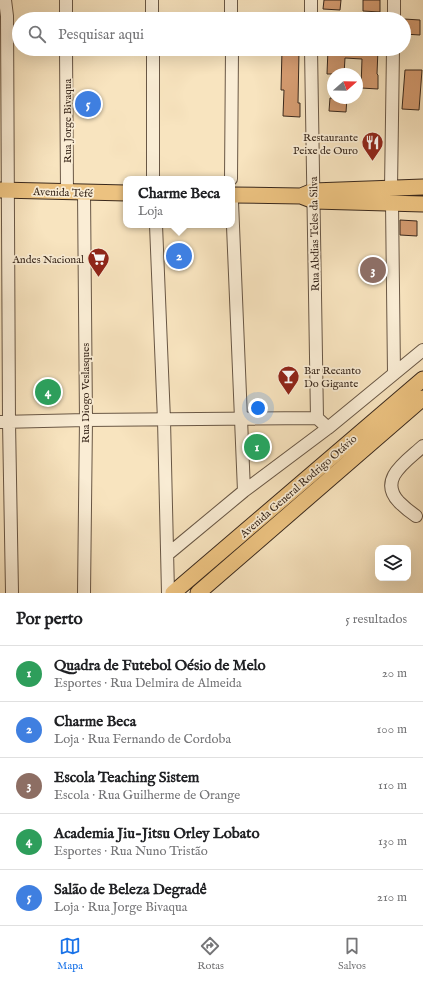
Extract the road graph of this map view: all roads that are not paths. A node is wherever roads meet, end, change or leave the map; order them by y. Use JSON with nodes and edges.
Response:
{"nodes":[{"id":1,"x":5,"y":0,"type":"edge"},
{"id":2,"x":66,"y":0,"type":"edge"},
{"id":3,"x":152,"y":0,"type":"edge"},
{"id":4,"x":231,"y":0,"type":"edge"},
{"id":5,"x":311,"y":0,"type":"edge"},
{"id":6,"x":394,"y":0,"type":"edge"},
{"id":7,"x":66,"y":12,"type":"edge"},
{"id":8,"x":152,"y":12,"type":"edge"},
{"id":9,"x":231,"y":12,"type":"edge"},
{"id":10,"x":311,"y":12,"type":"edge"},
{"id":11,"x":394,"y":12,"type":"edge"},
{"id":12,"x":12,"y":32,"type":"edge"},
{"id":13,"x":12,"y":50,"type":"edge"},
{"id":14,"x":66,"y":56,"type":"edge"},
{"id":15,"x":153,"y":56,"type":"edge"},
{"id":16,"x":232,"y":56,"type":"edge"},
{"id":17,"x":311,"y":56,"type":"edge"},
{"id":18,"x":393,"y":56,"type":"edge"},
{"id":19,"x":153,"y":176,"type":"edge"},
{"id":20,"x":231,"y":176,"type":"edge"},
{"id":21,"x":423,"y":187,"type":"edge"},
{"id":22,"x":391,"y":188,"type":"junction"},
{"id":23,"x":3,"y":190,"type":"edge"},
{"id":24,"x":67,"y":192,"type":"junction"},
{"id":25,"x":84,"y":193,"type":"junction"},
{"id":26,"x":123,"y":194,"type":"edge"},
{"id":27,"x":235,"y":195,"type":"edge"},
{"id":28,"x":309,"y":196,"type":"junction"},
{"id":29,"x":392,"y":203,"type":"junction"},
{"id":30,"x":423,"y":204,"type":"edge"},
{"id":31,"x":156,"y":228,"type":"edge"},
{"id":32,"x":233,"y":228,"type":"edge"},
{"id":33,"x":423,"y":350,"type":"edge"},
{"id":34,"x":394,"y":373,"type":"junction"},
{"id":35,"x":423,"y":379,"type":"edge"},
{"id":36,"x":423,"y":398,"type":"edge"},
{"id":37,"x":317,"y":418,"type":"junction"},
{"id":38,"x":241,"y":419,"type":"junction"},
{"id":39,"x":86,"y":420,"type":"junction"},
{"id":40,"x":164,"y":420,"type":"junction"},
{"id":41,"x":4,"y":422,"type":"edge"},
{"id":42,"x":328,"y":428,"type":"junction"},
{"id":43,"x":423,"y":446,"type":"edge"},
{"id":44,"x":244,"y":491,"type":"junction"},
{"id":45,"x":416,"y":516,"type":"dead end"},
{"id":46,"x":168,"y":554,"type":"junction"},
{"id":47,"x":12,"y":592,"type":"edge"},
{"id":48,"x":84,"y":593,"type":"edge"},
{"id":49,"x":168,"y":593,"type":"edge"},
{"id":50,"x":173,"y":593,"type":"edge"},
{"id":51,"x":198,"y":593,"type":"edge"}],
"edges":[{"from":1,"to":12,"type":"street"},
{"from":2,"to":7,"type":"street"},
{"from":3,"to":8,"type":"street"},
{"from":4,"to":9,"type":"street"},
{"from":5,"to":10,"type":"street"},
{"from":6,"to":11,"type":"street"},
{"from":13,"to":23,"type":"street"},
{"from":14,"to":24,"type":"street","name":"Rua Jorge Bivaqua"},
{"from":15,"to":19,"type":"street"},
{"from":16,"to":20,"type":"street"},
{"from":17,"to":28,"type":"street","name":"Rua Abdias Teles da Silva"},
{"from":18,"to":22,"type":"street"},
{"from":21,"to":22,"type":"main road"},
{"from":22,"to":28,"type":"main road"},
{"from":23,"to":24,"type":"main road","name":"Avenida Tefé"},
{"from":23,"to":41,"type":"street"},
{"from":24,"to":25,"type":"main road","name":"Avenida Tefé"},
{"from":25,"to":26,"type":"main road","name":"Avenida Tefé"},
{"from":25,"to":39,"type":"street","name":"Rua Diogo Veslasques"},
{"from":27,"to":28,"type":"main road"},
{"from":28,"to":29,"type":"main road"},
{"from":28,"to":37,"type":"street","name":"Rua Abdias Teles da Silva"},
{"from":29,"to":30,"type":"main road"},
{"from":29,"to":34,"type":"street"},
{"from":31,"to":40,"type":"street"},
{"from":32,"to":38,"type":"street"},
{"from":33,"to":34,"type":"street"},
{"from":34,"to":42,"type":"street"},
{"from":35,"to":50,"type":"main road","name":"Avenida General Rodrigo Otávio"},
{"from":36,"to":51,"type":"main road","name":"Avenida General Rodrigo Otávio"},
{"from":37,"to":38,"type":"street"},
{"from":37,"to":42,"type":"street"},
{"from":38,"to":40,"type":"street"},
{"from":38,"to":44,"type":"street"},
{"from":39,"to":40,"type":"street"},
{"from":39,"to":41,"type":"street"},
{"from":39,"to":48,"type":"street","name":"Rua Diogo Veslasques"},
{"from":40,"to":46,"type":"street"},
{"from":41,"to":47,"type":"street"},
{"from":42,"to":44,"type":"street"},
{"from":43,"to":45,"type":"street"},
{"from":44,"to":46,"type":"street"},
{"from":46,"to":49,"type":"street"}]}
